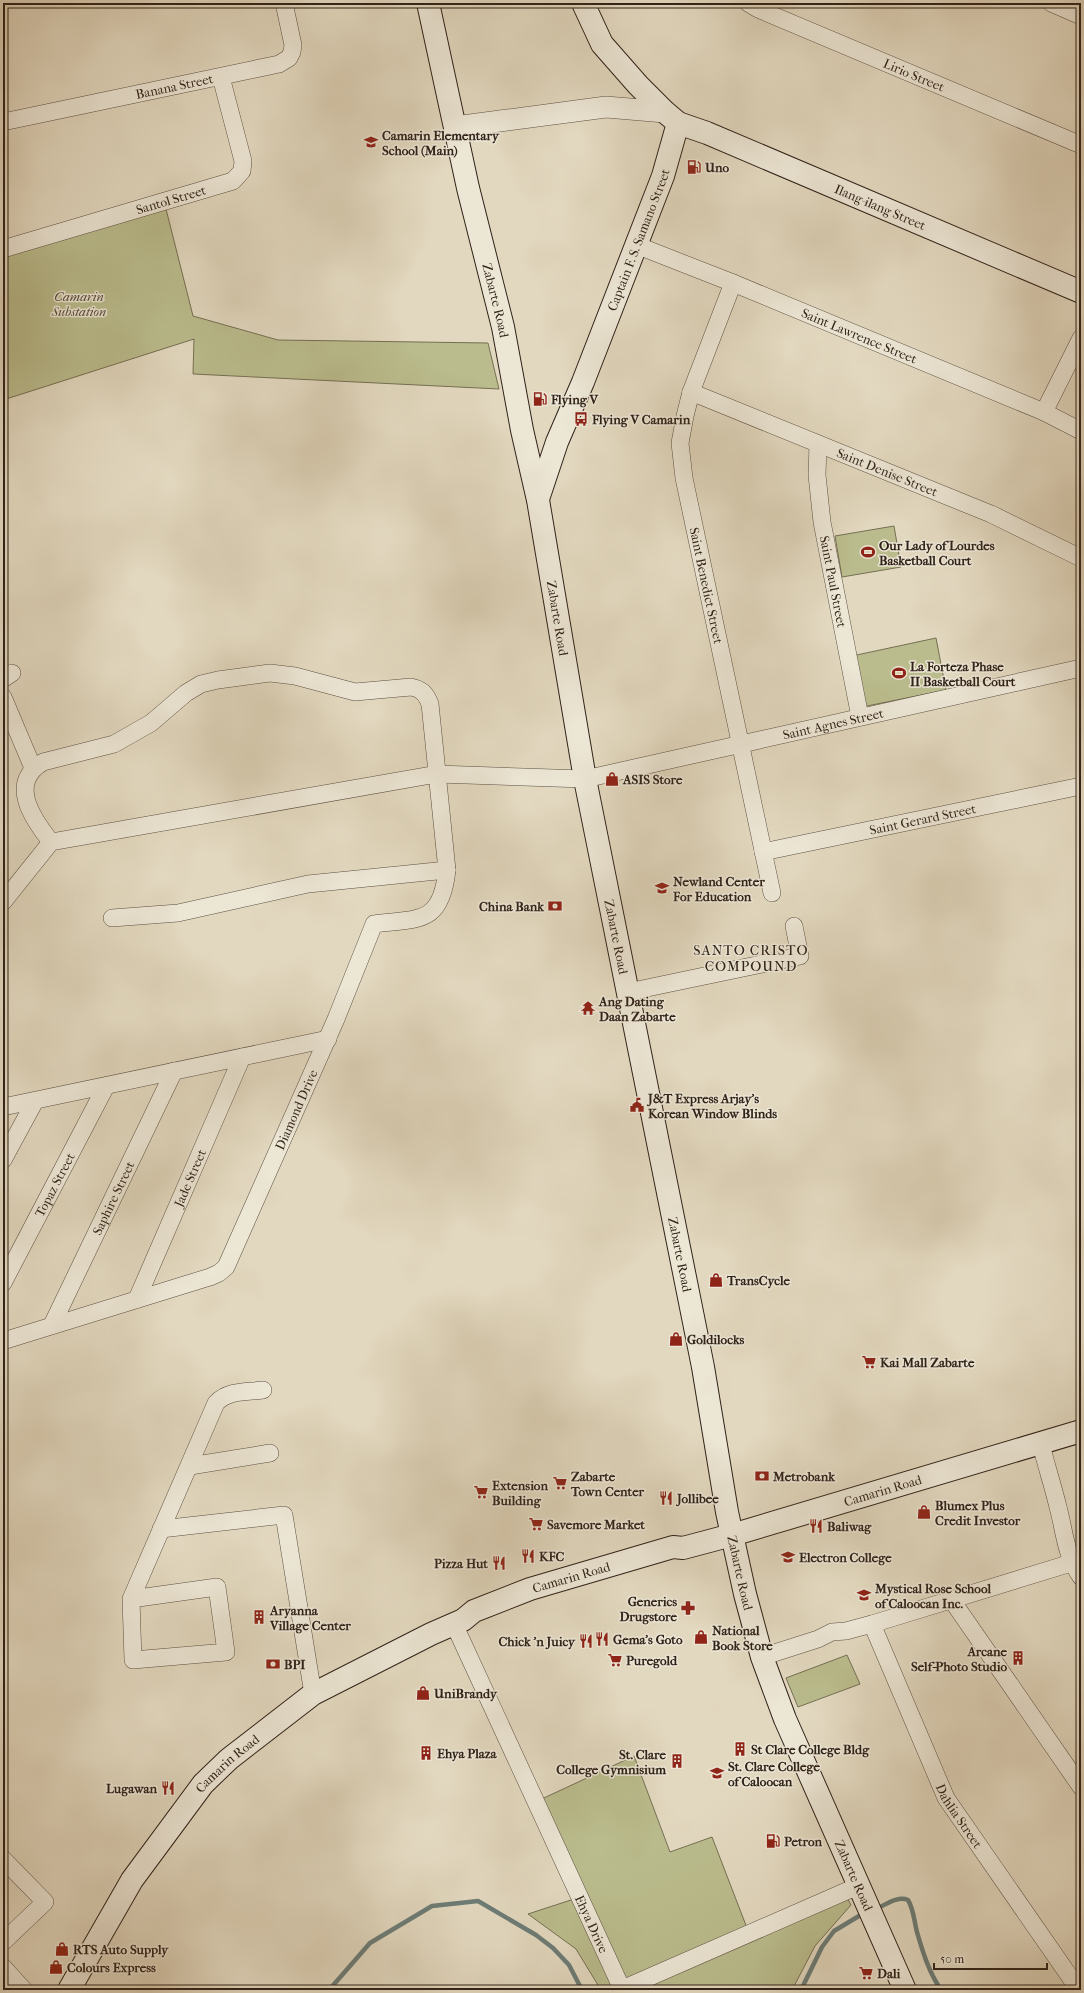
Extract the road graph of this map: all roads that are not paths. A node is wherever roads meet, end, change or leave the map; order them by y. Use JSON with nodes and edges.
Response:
{"nodes":[{"id":1,"x":284,"y":3,"type":"edge"},
{"id":2,"x":428,"y":3,"type":"edge"},
{"id":3,"x":583,"y":3,"type":"edge"},
{"id":4,"x":748,"y":3,"type":"edge"},
{"id":5,"x":1051,"y":3,"type":"edge"},
{"id":6,"x":1081,"y":16,"type":"edge"},
{"id":7,"x":222,"y":77,"type":"junction"},
{"id":8,"x":638,"y":85,"type":"junction"},
{"id":9,"x":606,"y":107,"type":"junction"},
{"id":10,"x":672,"y":118,"type":"junction"},
{"id":11,"x":3,"y":122,"type":"edge"},
{"id":12,"x":455,"y":127,"type":"junction"},
{"id":13,"x":1081,"y":145,"type":"edge"},
{"id":14,"x":636,"y":245,"type":"junction"},
{"id":15,"x":3,"y":249,"type":"edge"},
{"id":16,"x":733,"y":283,"type":"junction"},
{"id":17,"x":1081,"y":292,"type":"edge"},
{"id":18,"x":1081,"y":338,"type":"edge"},
{"id":19,"x":692,"y":392,"type":"junction"},
{"id":20,"x":1044,"y":412,"type":"junction"},
{"id":21,"x":1081,"y":431,"type":"edge"},
{"id":22,"x":818,"y":444,"type":"junction"},
{"id":23,"x":538,"y":500,"type":"junction"},
{"id":24,"x":1081,"y":558,"type":"edge"},
{"id":25,"x":1081,"y":668,"type":"edge"},
{"id":26,"x":3,"y":697,"type":"edge"},
{"id":27,"x":860,"y":718,"type":"junction"},
{"id":28,"x":741,"y":743,"type":"junction"},
{"id":29,"x":33,"y":768,"type":"junction"},
{"id":30,"x":437,"y":774,"type":"junction"},
{"id":31,"x":585,"y":779,"type":"junction"},
{"id":32,"x":1081,"y":786,"type":"edge"},
{"id":33,"x":51,"y":842,"type":"junction"},
{"id":34,"x":763,"y":852,"type":"junction"},
{"id":35,"x":447,"y":870,"type":"junction"},
{"id":36,"x":772,"y":893,"type":"dead end"},
{"id":37,"x":3,"y":902,"type":"edge"},
{"id":38,"x":112,"y":918,"type":"dead end"},
{"id":39,"x":794,"y":926,"type":"dead end"},
{"id":40,"x":628,"y":992,"type":"junction"},
{"id":41,"x":328,"y":1039,"type":"junction"},
{"id":42,"x":242,"y":1057,"type":"junction"},
{"id":43,"x":174,"y":1071,"type":"junction"},
{"id":44,"x":106,"y":1086,"type":"junction"},
{"id":45,"x":35,"y":1100,"type":"junction"},
{"id":46,"x":3,"y":1107,"type":"edge"},
{"id":47,"x":3,"y":1160,"type":"edge"},
{"id":48,"x":3,"y":1283,"type":"edge"},
{"id":49,"x":136,"y":1299,"type":"junction"},
{"id":50,"x":52,"y":1325,"type":"junction"},
{"id":51,"x":3,"y":1341,"type":"edge"},
{"id":52,"x":263,"y":1390,"type":"dead end"},
{"id":53,"x":1081,"y":1431,"type":"edge"},
{"id":54,"x":1036,"y":1445,"type":"junction"},
{"id":55,"x":270,"y":1453,"type":"dead end"},
{"id":56,"x":190,"y":1466,"type":"junction"},
{"id":57,"x":161,"y":1529,"type":"junction"},
{"id":58,"x":732,"y":1535,"type":"junction"},
{"id":59,"x":1076,"y":1562,"type":"edge"},
{"id":60,"x":1081,"y":1577,"type":"edge"},
{"id":61,"x":131,"y":1599,"type":"junction"},
{"id":62,"x":951,"y":1599,"type":"junction"},
{"id":63,"x":458,"y":1622,"type":"junction"},
{"id":64,"x":872,"y":1624,"type":"junction"},
{"id":65,"x":762,"y":1657,"type":"junction"},
{"id":66,"x":313,"y":1694,"type":"junction"},
{"id":67,"x":1081,"y":1787,"type":"edge"},
{"id":68,"x":3,"y":1859,"type":"edge"},
{"id":69,"x":858,"y":1886,"type":"junction"},
{"id":70,"x":3,"y":1942,"type":"edge"},
{"id":71,"x":3,"y":1967,"type":"edge"},
{"id":72,"x":24,"y":1990,"type":"edge"},
{"id":73,"x":69,"y":1990,"type":"edge"},
{"id":74,"x":621,"y":1990,"type":"edge"},
{"id":75,"x":905,"y":1990,"type":"edge"},
{"id":76,"x":1079,"y":1990,"type":"edge"}],
"edges":[{"from":1,"to":7,"type":"street","name":"Banana Street"},
{"from":2,"to":12,"type":"main road","name":"Zabarte Road"},
{"from":3,"to":8,"type":"main road"},
{"from":4,"to":13,"type":"street","name":"Lirio Street"},
{"from":5,"to":6,"type":"street"},
{"from":7,"to":11,"type":"street","name":"Banana Street"},
{"from":7,"to":15,"type":"street","name":"Santol Street"},
{"from":8,"to":9,"type":"street"},
{"from":8,"to":10,"type":"main road"},
{"from":9,"to":10,"type":"street"},
{"from":9,"to":12,"type":"street"},
{"from":10,"to":14,"type":"main road","name":"Captain F. S. Samano Street"},
{"from":10,"to":17,"type":"main road","name":"Ilang-ilang Street"},
{"from":12,"to":23,"type":"main road","name":"Zabarte Road"},
{"from":14,"to":16,"type":"street","name":"Saint Lawrence Street"},
{"from":14,"to":23,"type":"main road","name":"Captain F. S. Samano Street"},
{"from":16,"to":19,"type":"street","name":"Saint Benedict Street"},
{"from":16,"to":20,"type":"street","name":"Saint Lawrence Street"},
{"from":18,"to":20,"type":"street"},
{"from":19,"to":22,"type":"street","name":"Saint Denise Street"},
{"from":19,"to":28,"type":"street","name":"Saint Benedict Street"},
{"from":20,"to":21,"type":"street","name":"Saint Lawrence Street"},
{"from":22,"to":24,"type":"street","name":"Saint Denise Street"},
{"from":22,"to":27,"type":"street","name":"Saint Paul Street"},
{"from":23,"to":31,"type":"main road","name":"Zabarte Road"},
{"from":25,"to":27,"type":"street","name":"Saint Agnes Street"},
{"from":26,"to":29,"type":"street"},
{"from":27,"to":28,"type":"street","name":"Saint Agnes Street"},
{"from":28,"to":31,"type":"street","name":"Saint Agnes Street"},
{"from":28,"to":34,"type":"street","name":"Saint Benedict Street"},
{"from":29,"to":30,"type":"street"},
{"from":29,"to":33,"type":"street"},
{"from":30,"to":31,"type":"street","name":"Saint Agnes Street"},
{"from":30,"to":33,"type":"street","name":"Saint Agnes Street"},
{"from":30,"to":35,"type":"street"},
{"from":31,"to":40,"type":"main road","name":"Zabarte Road"},
{"from":32,"to":34,"type":"street","name":"Saint Gerard Street"},
{"from":33,"to":37,"type":"street"},
{"from":34,"to":36,"type":"street","name":"Saint Benedict Street"},
{"from":35,"to":38,"type":"street"},
{"from":35,"to":41,"type":"street","name":"Diamond Drive"},
{"from":39,"to":40,"type":"street"},
{"from":40,"to":58,"type":"main road","name":"Zabarte Road"},
{"from":41,"to":42,"type":"street"},
{"from":41,"to":49,"type":"street","name":"Diamond Drive"},
{"from":42,"to":43,"type":"street"},
{"from":42,"to":49,"type":"street","name":"Jade Street"},
{"from":43,"to":44,"type":"street"},
{"from":43,"to":50,"type":"street","name":"Saphire Street"},
{"from":44,"to":45,"type":"street"},
{"from":44,"to":48,"type":"street","name":"Topaz Street"},
{"from":45,"to":46,"type":"street"},
{"from":45,"to":47,"type":"street"},
{"from":49,"to":50,"type":"street","name":"Diamond Drive"},
{"from":50,"to":51,"type":"street","name":"Diamond Drive"},
{"from":52,"to":56,"type":"street"},
{"from":53,"to":54,"type":"main road","name":"Camarin Road"},
{"from":54,"to":58,"type":"main road","name":"Camarin Road"},
{"from":54,"to":59,"type":"street"},
{"from":55,"to":56,"type":"street"},
{"from":56,"to":57,"type":"street"},
{"from":57,"to":61,"type":"street"},
{"from":57,"to":66,"type":"street"},
{"from":58,"to":63,"type":"main road","name":"Camarin Road"},
{"from":58,"to":65,"type":"main road","name":"Zabarte Road"},
{"from":59,"to":60,"type":"street"},
{"from":59,"to":62,"type":"street"},
{"from":61,"to":61,"type":"street"},
{"from":62,"to":64,"type":"street"},
{"from":62,"to":67,"type":"street"},
{"from":63,"to":66,"type":"main road","name":"Camarin Road"},
{"from":63,"to":74,"type":"street","name":"Ehya Drive"},
{"from":64,"to":65,"type":"street"},
{"from":64,"to":76,"type":"street","name":"Dahlia Street"},
{"from":65,"to":69,"type":"main road","name":"Zabarte Road"},
{"from":66,"to":73,"type":"main road","name":"Camarin Road"},
{"from":68,"to":70,"type":"street"},
{"from":69,"to":74,"type":"street","name":"Ehya Drive"},
{"from":69,"to":75,"type":"main road","name":"Zabarte Road"},
{"from":71,"to":72,"type":"street"}]}
